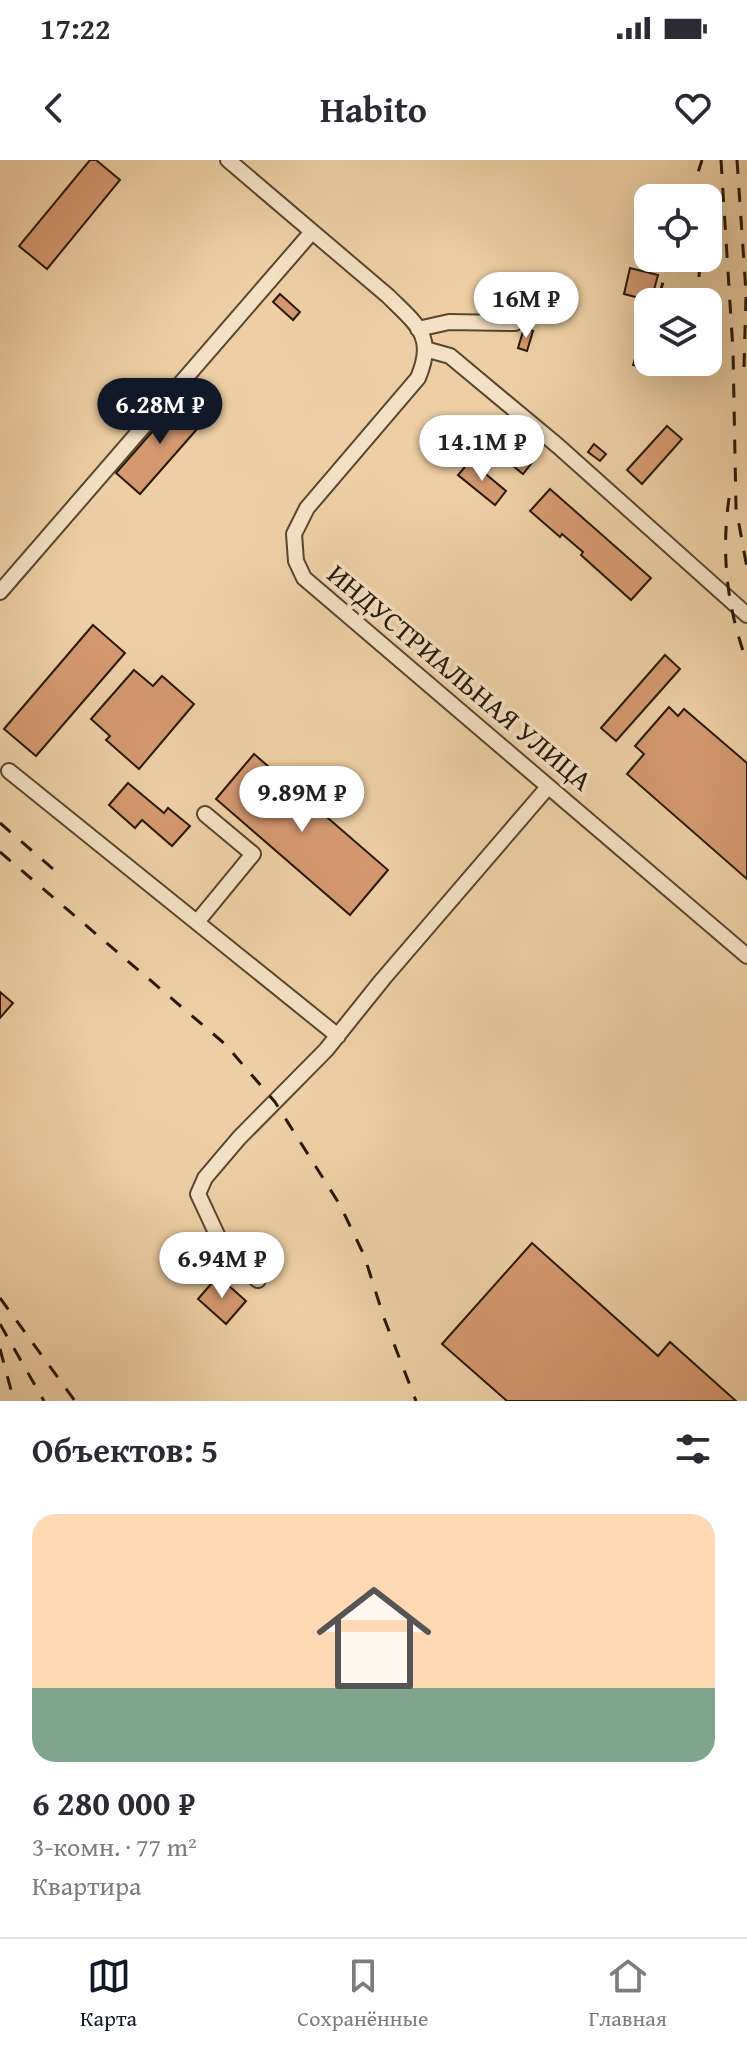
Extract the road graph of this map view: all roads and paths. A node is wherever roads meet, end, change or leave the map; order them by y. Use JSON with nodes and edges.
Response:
{"nodes":[{"id":1,"x":228,"y":160,"type":"edge"},
{"id":2,"x":311,"y":233,"type":"junction"},
{"id":3,"x":515,"y":323,"type":"dead end"},
{"id":4,"x":418,"y":329,"type":"junction"},
{"id":5,"x":425,"y":349,"type":"junction"},
{"id":6,"x":0,"y":592,"type":"edge"},
{"id":7,"x":747,"y":615,"type":"edge"},
{"id":8,"x":9,"y":771,"type":"dead end"},
{"id":9,"x":548,"y":787,"type":"junction"},
{"id":10,"x":205,"y":814,"type":"dead end"},
{"id":11,"x":197,"y":922,"type":"junction"},
{"id":12,"x":747,"y":956,"type":"edge"},
{"id":13,"x":338,"y":1036,"type":"junction"},
{"id":14,"x":258,"y":1280,"type":"dead end"}],
"edges":[{"from":1,"to":2,"type":"street"},
{"from":2,"to":4,"type":"street"},
{"from":2,"to":6,"type":"street"},
{"from":3,"to":4,"type":"street"},
{"from":4,"to":5,"type":"street"},
{"from":5,"to":7,"type":"street"},
{"from":5,"to":9,"type":"street","name":"ИНДУСТРИАЛЬНАЯ УЛИЦА"},
{"from":8,"to":11,"type":"street"},
{"from":9,"to":12,"type":"street","name":"ИНДУСТРИАЛЬНАЯ УЛИЦА"},
{"from":9,"to":13,"type":"street"},
{"from":10,"to":11,"type":"street"},
{"from":11,"to":13,"type":"street"},
{"from":13,"to":14,"type":"street"}]}
